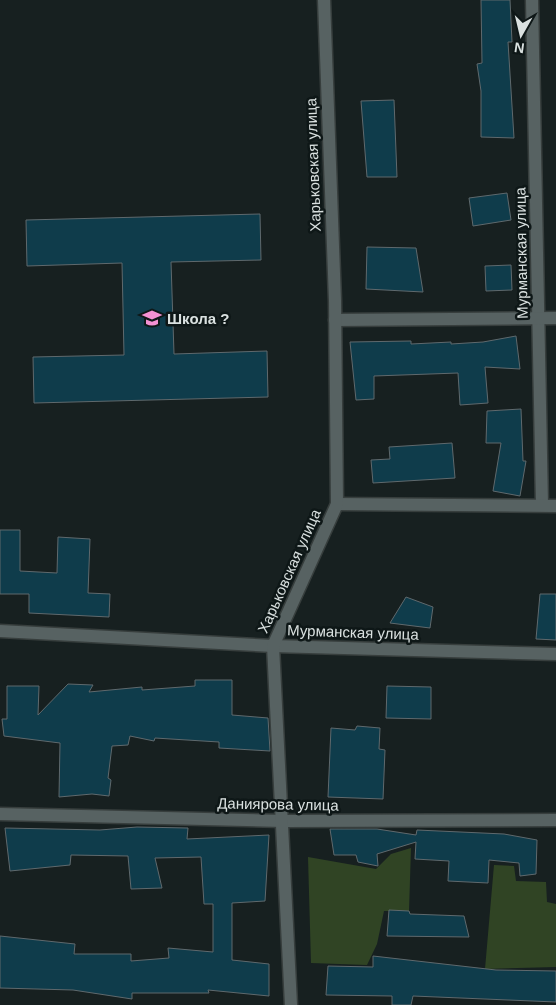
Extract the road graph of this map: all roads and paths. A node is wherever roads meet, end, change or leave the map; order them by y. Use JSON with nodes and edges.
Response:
{"nodes":[{"id":1,"x":324,"y":0,"type":"edge"},
{"id":2,"x":532,"y":0,"type":"edge"},
{"id":3,"x":556,"y":318,"type":"edge"},
{"id":4,"x":538,"y":319,"type":"junction"},
{"id":5,"x":335,"y":320,"type":"junction"},
{"id":6,"x":337,"y":504,"type":"junction"},
{"id":7,"x":542,"y":506,"type":"junction"},
{"id":8,"x":556,"y":506,"type":"edge"},
{"id":9,"x":0,"y":630,"type":"edge"},
{"id":10,"x":273,"y":646,"type":"junction"},
{"id":11,"x":556,"y":654,"type":"edge"},
{"id":12,"x":0,"y":814,"type":"edge"},
{"id":13,"x":556,"y":820,"type":"edge"},
{"id":14,"x":284,"y":821,"type":"junction"},
{"id":15,"x":291,"y":1005,"type":"edge"}],
"edges":[{"from":1,"to":5,"type":"street","name":"Харьковская улица"},
{"from":2,"to":4,"type":"street","name":"Мурманская улица"},
{"from":3,"to":4,"type":"street"},
{"from":4,"to":5,"type":"street"},
{"from":4,"to":7,"type":"street","name":"Мурманская улица"},
{"from":5,"to":6,"type":"street","name":"Харьковская улица"},
{"from":6,"to":7,"type":"street"},
{"from":6,"to":10,"type":"street","name":"Харьковская улица"},
{"from":7,"to":8,"type":"street"},
{"from":9,"to":10,"type":"street","name":"Мурманская улица"},
{"from":10,"to":11,"type":"street","name":"Мурманская улица"},
{"from":10,"to":14,"type":"street","name":"Харьковская улица"},
{"from":12,"to":14,"type":"street","name":"Даниярова улица"},
{"from":13,"to":14,"type":"street","name":"Даниярова улица"},
{"from":14,"to":15,"type":"street","name":"Харьковская улица"}]}
